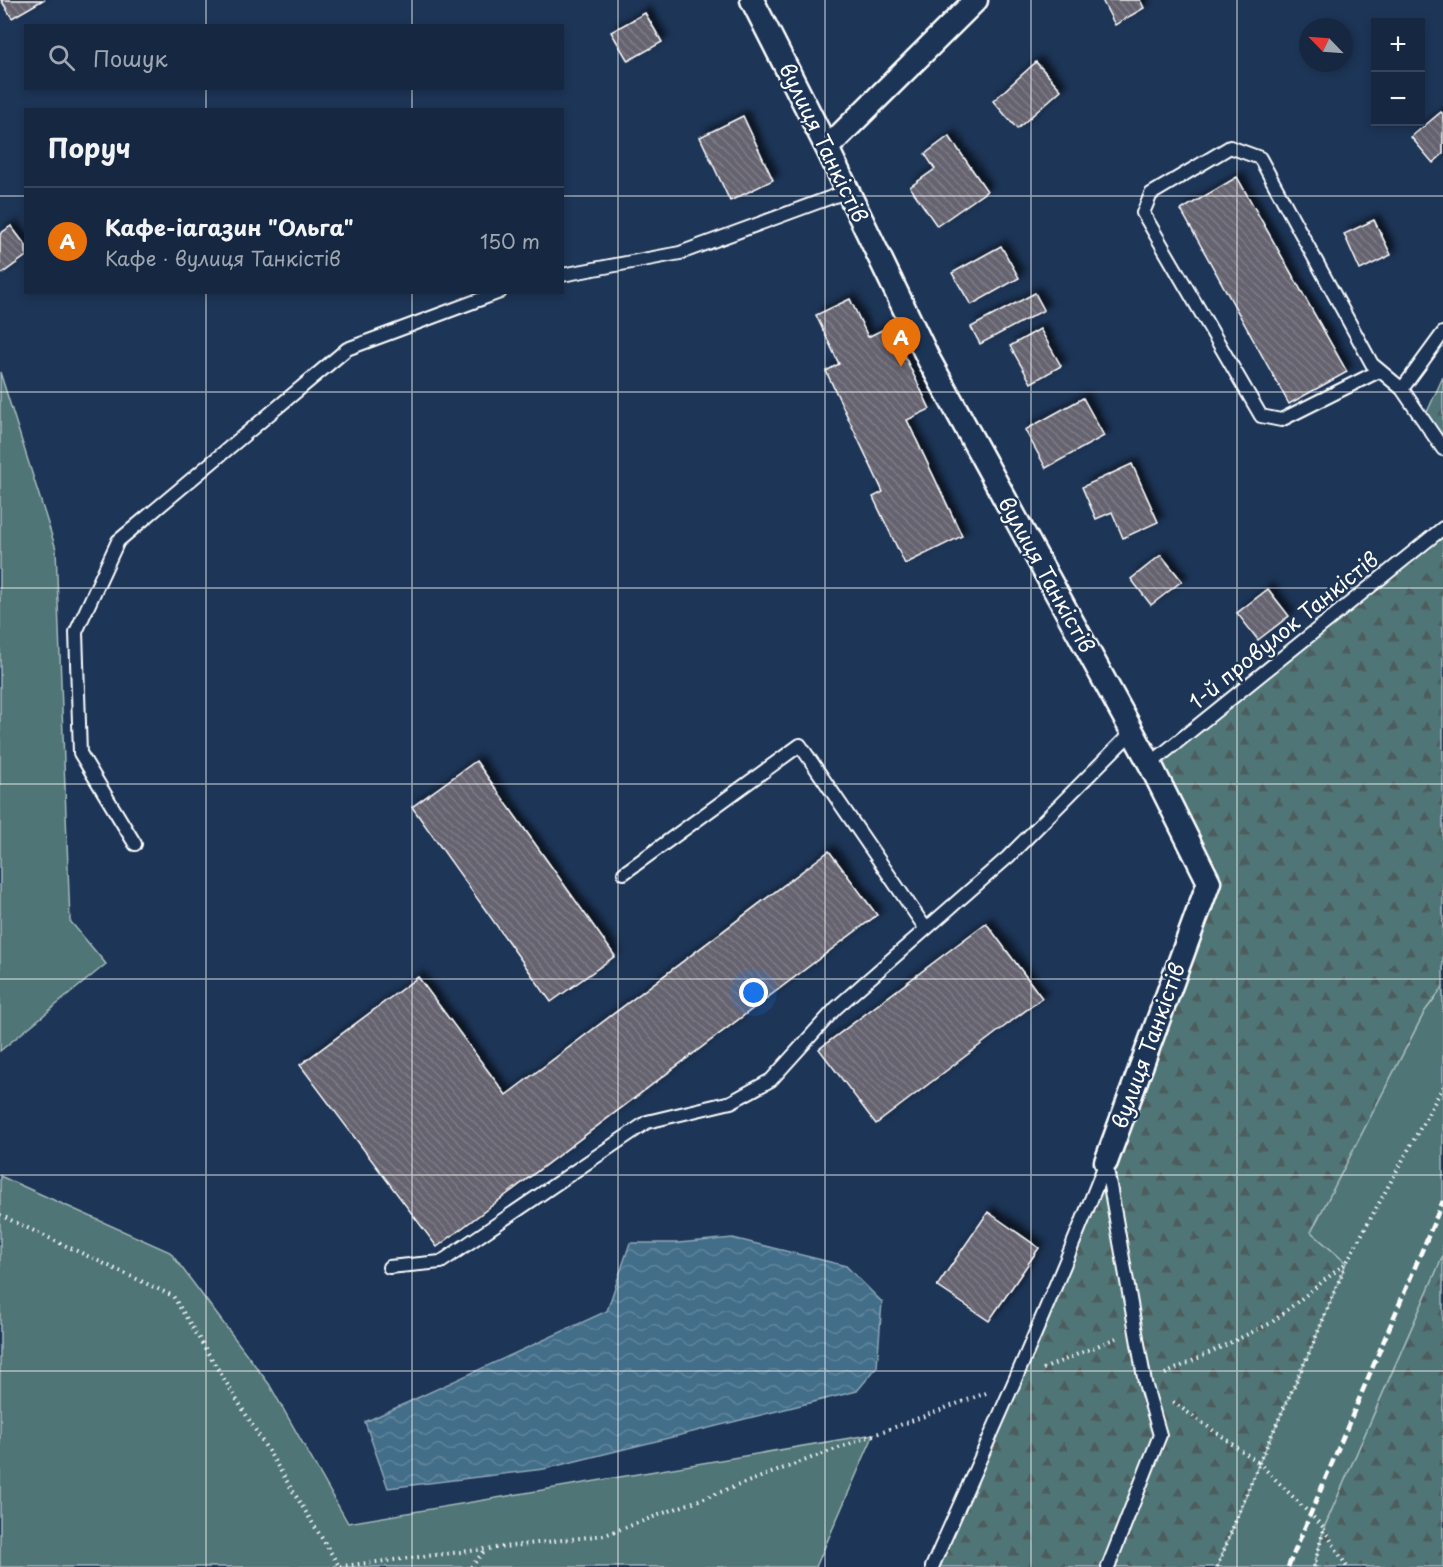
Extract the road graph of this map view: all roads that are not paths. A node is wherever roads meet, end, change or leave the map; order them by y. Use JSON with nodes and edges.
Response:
{"nodes":[{"id":1,"x":752,"y":0,"type":"edge"},
{"id":2,"x":976,"y":0,"type":"edge"},
{"id":3,"x":827,"y":148,"type":"junction"},
{"id":4,"x":848,"y":191,"type":"junction"},
{"id":5,"x":564,"y":275,"type":"edge"},
{"id":6,"x":495,"y":294,"type":"edge"},
{"id":7,"x":1443,"y":333,"type":"edge"},
{"id":8,"x":1379,"y":371,"type":"junction"},
{"id":9,"x":1402,"y":389,"type":"junction"},
{"id":10,"x":1443,"y":448,"type":"edge"},
{"id":11,"x":1443,"y":528,"type":"edge"},
{"id":12,"x":1132,"y":732,"type":"junction"},
{"id":13,"x":1150,"y":764,"type":"junction"},
{"id":14,"x":135,"y":844,"type":"dead end"},
{"id":15,"x":624,"y":873,"type":"dead end"},
{"id":16,"x":926,"y":929,"type":"junction"},
{"id":17,"x":1106,"y":1162,"type":"junction"},
{"id":18,"x":389,"y":1267,"type":"dead end"},
{"id":19,"x":932,"y":1567,"type":"edge"},
{"id":20,"x":1108,"y":1567,"type":"edge"}],
"edges":[{"from":1,"to":3,"type":"street","name":"вулиця Танкістів"},
{"from":2,"to":3,"type":"street"},
{"from":3,"to":4,"type":"street","name":"вулиця Танкістів"},
{"from":4,"to":5,"type":"lane"},
{"from":4,"to":12,"type":"street","name":"вулиця Танкістів"},
{"from":6,"to":14,"type":"lane"},
{"from":7,"to":9,"type":"lane"},
{"from":8,"to":8,"type":"lane"},
{"from":8,"to":9,"type":"lane"},
{"from":9,"to":10,"type":"lane"},
{"from":11,"to":13,"type":"lane","name":"1-й провулок Танкістів"},
{"from":12,"to":13,"type":"street","name":"вулиця Танкістів"},
{"from":12,"to":16,"type":"lane"},
{"from":13,"to":17,"type":"street","name":"вулиця Танкістів"},
{"from":15,"to":16,"type":"lane"},
{"from":16,"to":18,"type":"lane"},
{"from":17,"to":19,"type":"lane"},
{"from":17,"to":20,"type":"lane"}]}
